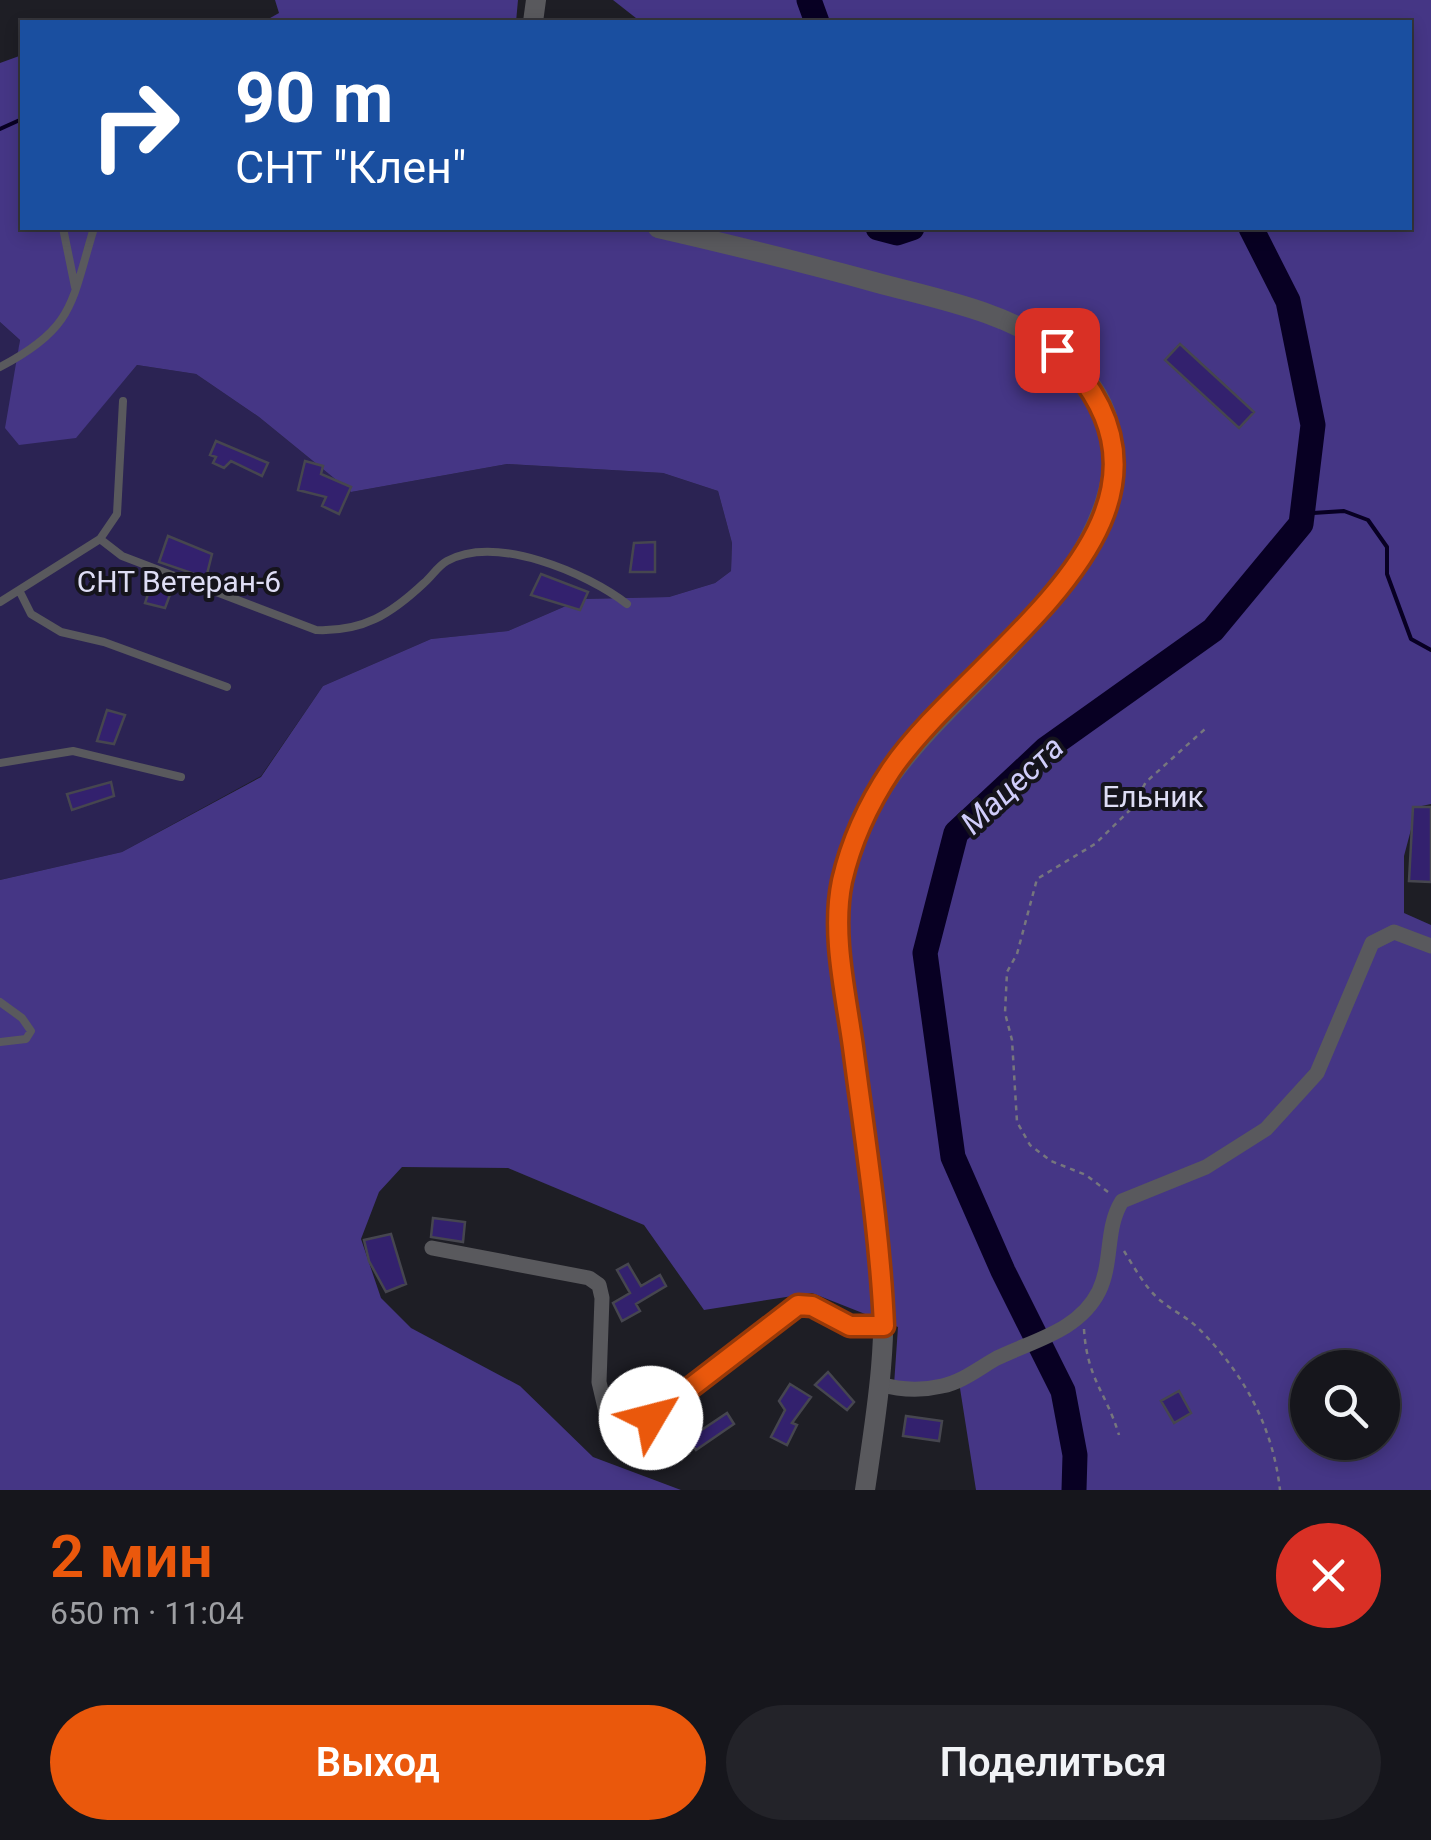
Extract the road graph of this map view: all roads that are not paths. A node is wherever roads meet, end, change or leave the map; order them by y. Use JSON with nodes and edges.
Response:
{"nodes":[{"id":1,"x":63,"y":230,"type":"edge"},
{"id":2,"x":93,"y":230,"type":"edge"},
{"id":3,"x":666,"y":230,"type":"edge"},
{"id":4,"x":75,"y":289,"type":"junction"},
{"id":5,"x":0,"y":366,"type":"edge"},
{"id":6,"x":123,"y":400,"type":"dead end"},
{"id":7,"x":100,"y":539,"type":"junction"},
{"id":8,"x":18,"y":590,"type":"junction"},
{"id":9,"x":0,"y":602,"type":"edge"},
{"id":10,"x":627,"y":604,"type":"dead end"},
{"id":11,"x":227,"y":687,"type":"dead end"},
{"id":12,"x":0,"y":763,"type":"edge"},
{"id":13,"x":181,"y":777,"type":"dead end"},
{"id":14,"x":1431,"y":946,"type":"edge"},
{"id":15,"x":0,"y":1002,"type":"edge"},
{"id":16,"x":0,"y":1042,"type":"edge"},
{"id":17,"x":432,"y":1248,"type":"dead end"},
{"id":18,"x":884,"y":1326,"type":"junction"},
{"id":19,"x":880,"y":1384,"type":"junction"},
{"id":20,"x":865,"y":1490,"type":"edge"}],
"edges":[{"from":1,"to":4,"type":"lane"},
{"from":2,"to":4,"type":"lane"},
{"from":3,"to":18,"type":"street"},
{"from":4,"to":5,"type":"lane"},
{"from":6,"to":7,"type":"lane"},
{"from":7,"to":8,"type":"lane"},
{"from":7,"to":10,"type":"lane"},
{"from":8,"to":9,"type":"lane"},
{"from":8,"to":11,"type":"lane"},
{"from":12,"to":13,"type":"lane"},
{"from":14,"to":19,"type":"street"},
{"from":15,"to":16,"type":"lane"},
{"from":17,"to":18,"type":"street"},
{"from":18,"to":19,"type":"street"},
{"from":19,"to":20,"type":"street"}]}
